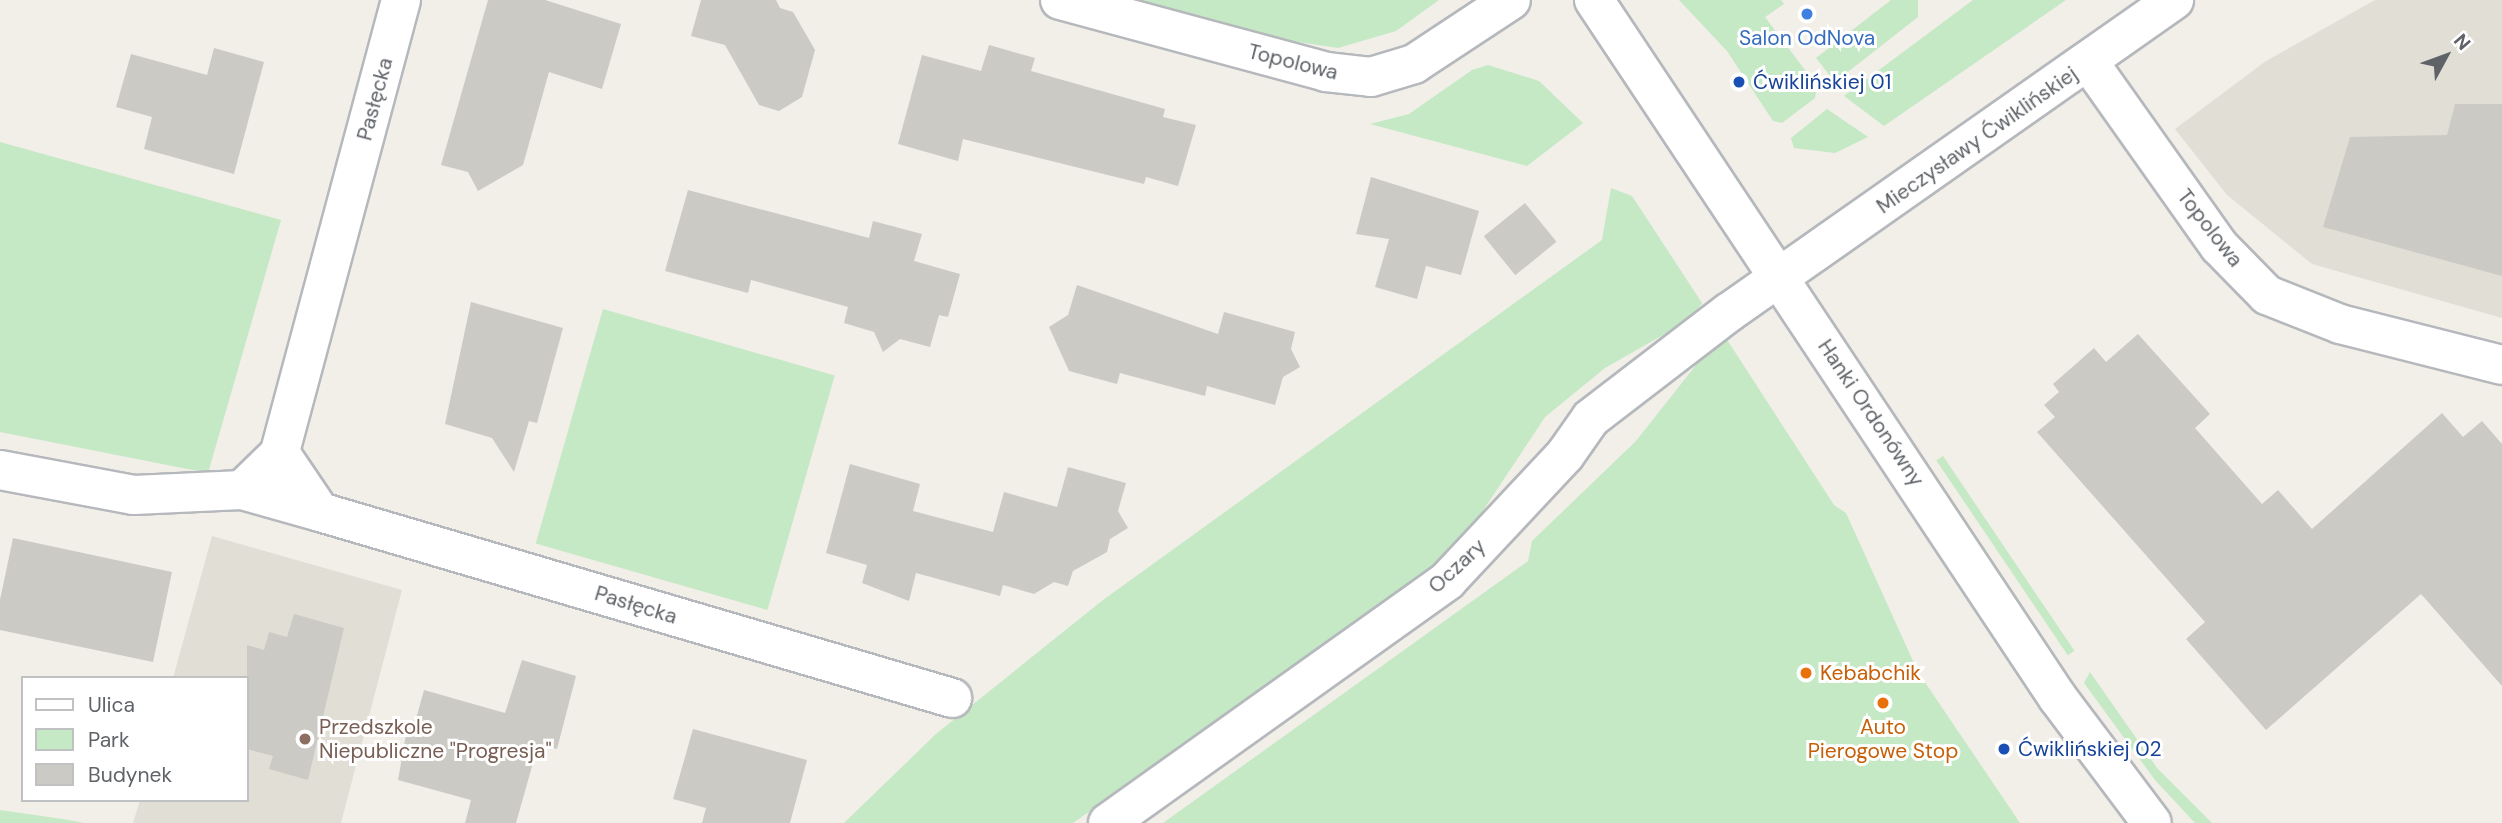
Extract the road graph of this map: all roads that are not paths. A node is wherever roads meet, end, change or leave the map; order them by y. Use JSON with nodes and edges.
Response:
{"nodes":[{"id":1,"x":401,"y":0,"type":"edge"},
{"id":2,"x":1060,"y":0,"type":"edge"},
{"id":3,"x":1511,"y":0,"type":"edge"},
{"id":4,"x":1594,"y":0,"type":"edge"},
{"id":5,"x":2174,"y":0,"type":"edge"},
{"id":6,"x":2088,"y":61,"type":"junction"},
{"id":7,"x":1779,"y":277,"type":"junction"},
{"id":8,"x":2502,"y":365,"type":"edge"},
{"id":9,"x":280,"y":453,"type":"junction"},
{"id":10,"x":0,"y":470,"type":"edge"},
{"id":11,"x":242,"y":489,"type":"junction"},
{"id":12,"x":320,"y":512,"type":"junction"},
{"id":13,"x":952,"y":698,"type":"dead end"},
{"id":14,"x":1108,"y":823,"type":"edge"},
{"id":15,"x":2152,"y":823,"type":"edge"}],
"edges":[{"from":1,"to":9,"type":"street","name":"Pasłęcka"},
{"from":2,"to":3,"type":"street","name":"Topolowa"},
{"from":4,"to":7,"type":"street","name":"Hanki Ordonówny"},
{"from":5,"to":6,"type":"street","name":"Mieczysławy Ćwiklińskiej"},
{"from":6,"to":7,"type":"street","name":"Mieczysławy Ćwiklińskiej"},
{"from":6,"to":8,"type":"street","name":"Topolowa"},
{"from":7,"to":14,"type":"street","name":"Oczary"},
{"from":7,"to":15,"type":"street","name":"Hanki Ordonówny"},
{"from":9,"to":11,"type":"street"},
{"from":9,"to":12,"type":"street"},
{"from":10,"to":11,"type":"street","name":"Pasłęcka"},
{"from":11,"to":12,"type":"street","name":"Pasłęcka"},
{"from":12,"to":13,"type":"street","name":"Pasłęcka"}]}
